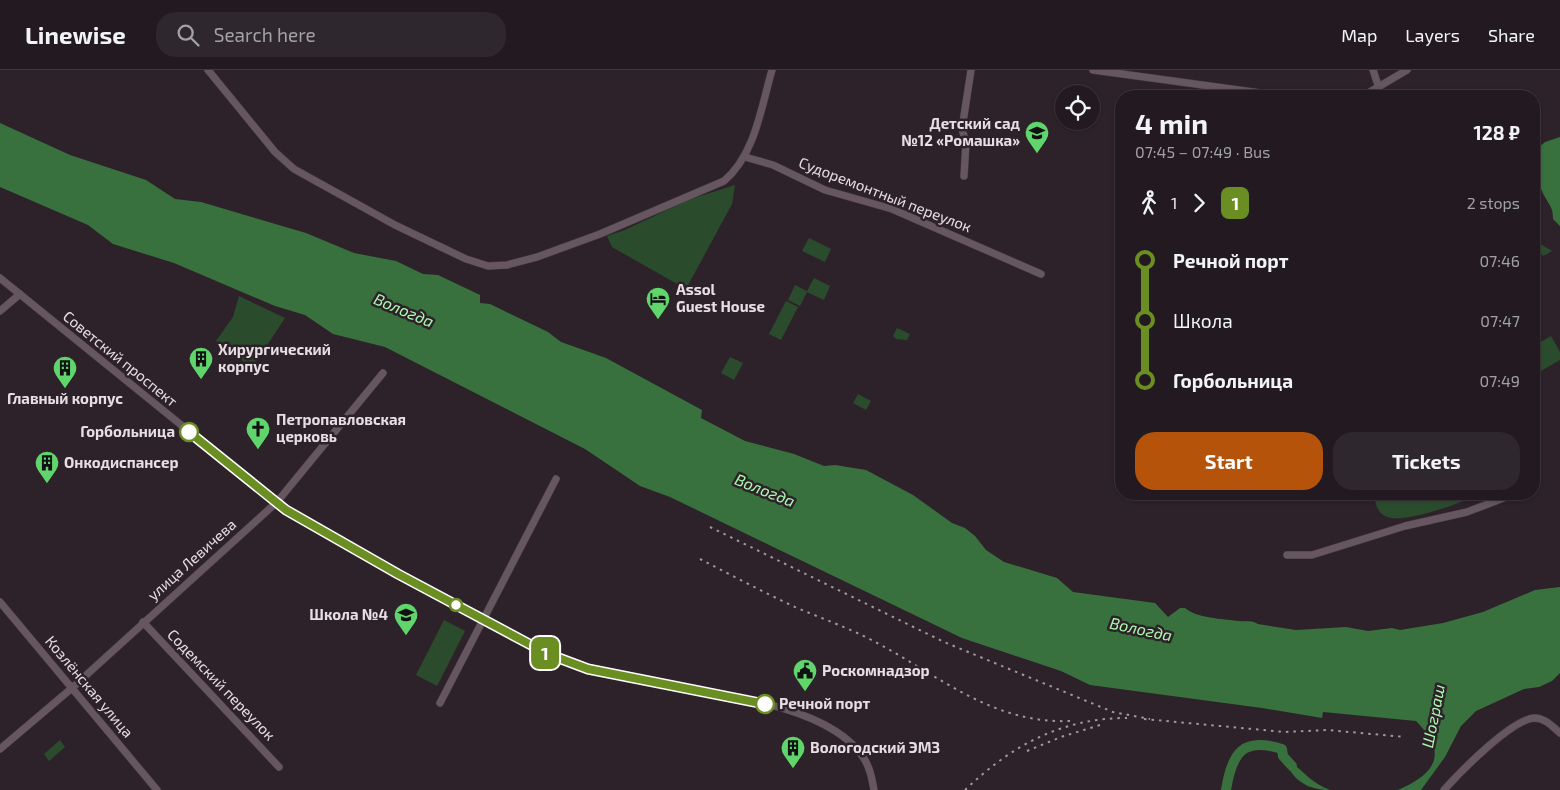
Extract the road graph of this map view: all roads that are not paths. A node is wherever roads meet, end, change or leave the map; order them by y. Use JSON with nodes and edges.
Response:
{"nodes":[{"id":1,"x":208,"y":70,"type":"edge"},
{"id":2,"x":772,"y":70,"type":"edge"},
{"id":3,"x":971,"y":70,"type":"edge"},
{"id":4,"x":1093,"y":70,"type":"edge"},
{"id":5,"x":1373,"y":70,"type":"edge"},
{"id":6,"x":1407,"y":70,"type":"edge"},
{"id":7,"x":1378,"y":85,"type":"junction"},
{"id":8,"x":1239,"y":90,"type":"edge"},
{"id":9,"x":1371,"y":90,"type":"edge"},
{"id":10,"x":745,"y":157,"type":"junction"},
{"id":11,"x":964,"y":176,"type":"dead end"},
{"id":12,"x":1041,"y":274,"type":"dead end"},
{"id":13,"x":0,"y":278,"type":"edge"},
{"id":14,"x":20,"y":294,"type":"junction"},
{"id":15,"x":0,"y":311,"type":"edge"},
{"id":16,"x":383,"y":373,"type":"dead end"},
{"id":17,"x":556,"y":479,"type":"dead end"},
{"id":18,"x":1498,"y":500,"type":"edge"},
{"id":19,"x":277,"y":502,"type":"junction"},
{"id":20,"x":1287,"y":555,"type":"dead end"},
{"id":21,"x":0,"y":602,"type":"edge"},
{"id":22,"x":483,"y":619,"type":"junction"},
{"id":23,"x":143,"y":622,"type":"junction"},
{"id":24,"x":72,"y":688,"type":"junction"},
{"id":25,"x":440,"y":703,"type":"dead end"},
{"id":26,"x":1560,"y":733,"type":"edge"},
{"id":27,"x":0,"y":748,"type":"edge"},
{"id":28,"x":280,"y":767,"type":"dead end"},
{"id":29,"x":157,"y":790,"type":"edge"},
{"id":30,"x":874,"y":790,"type":"edge"},
{"id":31,"x":1444,"y":790,"type":"edge"}],
"edges":[{"from":1,"to":10,"type":"street"},
{"from":2,"to":10,"type":"street"},
{"from":3,"to":11,"type":"street"},
{"from":4,"to":8,"type":"street"},
{"from":5,"to":7,"type":"street"},
{"from":6,"to":7,"type":"street"},
{"from":7,"to":9,"type":"street"},
{"from":10,"to":12,"type":"street","name":"Судоремонтный переулок"},
{"from":13,"to":14,"type":"street","name":"Советский проспект"},
{"from":14,"to":15,"type":"street"},
{"from":14,"to":19,"type":"street","name":"Советский проспект"},
{"from":16,"to":19,"type":"street","name":"улица Левичева"},
{"from":17,"to":22,"type":"street"},
{"from":18,"to":20,"type":"street"},
{"from":19,"to":22,"type":"street","name":"Советский проспект"},
{"from":19,"to":23,"type":"street","name":"улица Левичева"},
{"from":21,"to":24,"type":"street","name":"Козлёнская улица"},
{"from":22,"to":25,"type":"street"},
{"from":22,"to":30,"type":"street","name":"Советский проспект"},
{"from":23,"to":24,"type":"street","name":"улица Левичева"},
{"from":23,"to":28,"type":"street","name":"Содемский переулок"},
{"from":24,"to":27,"type":"street","name":"улица Левичева"},
{"from":24,"to":29,"type":"street","name":"Козлёнская улица"},
{"from":26,"to":31,"type":"street"}]}
